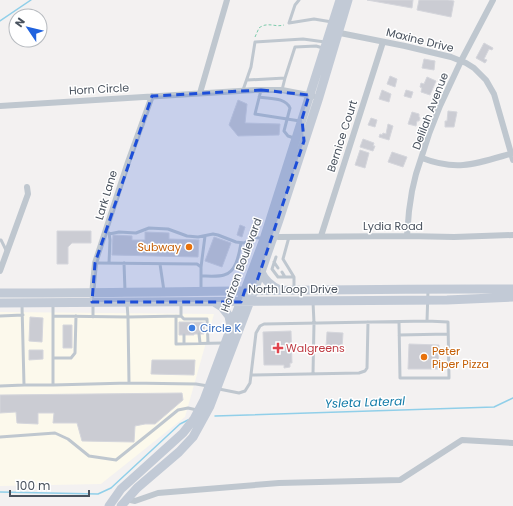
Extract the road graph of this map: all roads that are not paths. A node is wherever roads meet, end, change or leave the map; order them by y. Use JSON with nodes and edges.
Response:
{"nodes":[{"id":1,"x":227,"y":0,"type":"edge"},
{"id":2,"x":299,"y":0,"type":"edge"},
{"id":3,"x":340,"y":0,"type":"edge"},
{"id":4,"x":348,"y":0,"type":"edge"},
{"id":5,"x":493,"y":0,"type":"edge"},
{"id":6,"x":333,"y":29,"type":"junction"},
{"id":7,"x":383,"y":42,"type":"junction"},
{"id":8,"x":325,"y":45,"type":"junction"},
{"id":9,"x":461,"y":61,"type":"junction"},
{"id":10,"x":285,"y":78,"type":"junction"},
{"id":11,"x":247,"y":80,"type":"junction"},
{"id":12,"x":261,"y":90,"type":"junction"},
{"id":13,"x":282,"y":90,"type":"junction"},
{"id":14,"x":243,"y":91,"type":"junction"},
{"id":15,"x":200,"y":93,"type":"junction"},
{"id":16,"x":309,"y":95,"type":"junction"},
{"id":17,"x":152,"y":96,"type":"junction"},
{"id":18,"x":259,"y":97,"type":"junction"},
{"id":19,"x":319,"y":97,"type":"junction"},
{"id":20,"x":0,"y":106,"type":"edge"},
{"id":21,"x":287,"y":119,"type":"junction"},
{"id":22,"x":301,"y":121,"type":"junction"},
{"id":23,"x":300,"y":140,"type":"junction"},
{"id":24,"x":512,"y":153,"type":"edge"},
{"id":25,"x":422,"y":158,"type":"junction"},
{"id":26,"x":513,"y":160,"type":"edge"},
{"id":27,"x":27,"y":186,"type":"dead end"},
{"id":28,"x":107,"y":232,"type":"junction"},
{"id":29,"x":206,"y":236,"type":"junction"},
{"id":30,"x":273,"y":236,"type":"junction"},
{"id":31,"x":321,"y":236,"type":"junction"},
{"id":32,"x":407,"y":236,"type":"junction"},
{"id":33,"x":513,"y":236,"type":"edge"},
{"id":34,"x":289,"y":237,"type":"junction"},
{"id":35,"x":264,"y":239,"type":"junction"},
{"id":36,"x":0,"y":240,"type":"edge"},
{"id":37,"x":241,"y":243,"type":"junction"},
{"id":38,"x":7,"y":252,"type":"junction"},
{"id":39,"x":272,"y":255,"type":"junction"},
{"id":40,"x":283,"y":259,"type":"junction"},
{"id":41,"x":274,"y":262,"type":"junction"},
{"id":42,"x":1,"y":263,"type":"edge"},
{"id":43,"x":95,"y":263,"type":"junction"},
{"id":44,"x":109,"y":263,"type":"junction"},
{"id":45,"x":124,"y":263,"type":"junction"},
{"id":46,"x":160,"y":264,"type":"junction"},
{"id":47,"x":201,"y":268,"type":"junction"},
{"id":48,"x":278,"y":268,"type":"dead end"},
{"id":49,"x":0,"y":271,"type":"edge"},
{"id":50,"x":261,"y":272,"type":"junction"},
{"id":51,"x":282,"y":272,"type":"dead end"},
{"id":52,"x":201,"y":276,"type":"junction"},
{"id":53,"x":285,"y":277,"type":"junction"},
{"id":54,"x":294,"y":277,"type":"junction"},
{"id":55,"x":513,"y":289,"type":"edge"},
{"id":56,"x":249,"y":290,"type":"junction"},
{"id":57,"x":281,"y":290,"type":"junction"},
{"id":58,"x":294,"y":290,"type":"junction"},
{"id":59,"x":428,"y":290,"type":"junction"},
{"id":60,"x":92,"y":292,"type":"junction"},
{"id":61,"x":125,"y":292,"type":"junction"},
{"id":62,"x":164,"y":292,"type":"junction"},
{"id":63,"x":201,"y":292,"type":"junction"},
{"id":64,"x":0,"y":293,"type":"edge"},
{"id":65,"x":513,"y":297,"type":"edge"},
{"id":66,"x":427,"y":301,"type":"junction"},
{"id":67,"x":92,"y":302,"type":"junction"},
{"id":68,"x":126,"y":302,"type":"junction"},
{"id":69,"x":181,"y":302,"type":"junction"},
{"id":70,"x":214,"y":302,"type":"junction"},
{"id":71,"x":245,"y":302,"type":"junction"},
{"id":72,"x":313,"y":302,"type":"junction"},
{"id":73,"x":0,"y":303,"type":"edge"},
{"id":74,"x":22,"y":303,"type":"junction"},
{"id":75,"x":53,"y":303,"type":"junction"},
{"id":76,"x":23,"y":315,"type":"junction"},
{"id":77,"x":0,"y":316,"type":"edge"},
{"id":78,"x":53,"y":316,"type":"junction"},
{"id":79,"x":76,"y":316,"type":"junction"},
{"id":80,"x":176,"y":316,"type":"junction"},
{"id":81,"x":181,"y":316,"type":"junction"},
{"id":82,"x":94,"y":317,"type":"junction"},
{"id":83,"x":128,"y":317,"type":"junction"},
{"id":84,"x":427,"y":321,"type":"junction"},
{"id":85,"x":368,"y":322,"type":"junction"},
{"id":86,"x":399,"y":322,"type":"junction"},
{"id":87,"x":314,"y":323,"type":"junction"},
{"id":88,"x":231,"y":326,"type":"junction"},
{"id":89,"x":199,"y":334,"type":"dead end"},
{"id":90,"x":399,"y":334,"type":"junction"},
{"id":91,"x":448,"y":334,"type":"junction"},
{"id":92,"x":184,"y":335,"type":"dead end"},
{"id":93,"x":184,"y":343,"type":"junction"},
{"id":94,"x":200,"y":343,"type":"junction"},
{"id":95,"x":208,"y":343,"type":"junction"},
{"id":96,"x":225,"y":344,"type":"junction"},
{"id":97,"x":53,"y":358,"type":"junction"},
{"id":98,"x":313,"y":374,"type":"junction"},
{"id":99,"x":251,"y":375,"type":"junction"},
{"id":100,"x":128,"y":384,"type":"junction"},
{"id":101,"x":24,"y":385,"type":"junction"},
{"id":102,"x":53,"y":385,"type":"junction"},
{"id":103,"x":0,"y":386,"type":"edge"},
{"id":104,"x":213,"y":388,"type":"junction"},
{"id":105,"x":199,"y":410,"type":"junction"},
{"id":106,"x":0,"y":437,"type":"edge"},
{"id":107,"x":513,"y":443,"type":"edge"},
{"id":108,"x":124,"y":502,"type":"edge"},
{"id":109,"x":109,"y":506,"type":"edge"}],
"edges":[{"from":1,"to":15,"type":"street"},
{"from":2,"to":6,"type":"lane"},
{"from":3,"to":6,"type":"main road","name":"Horizon Boulevard"},
{"from":4,"to":6,"type":"main road","name":"Horizon Boulevard"},
{"from":5,"to":9,"type":"street","name":"Delilah Avenue"},
{"from":6,"to":7,"type":"street","name":"Maxine Drive"},
{"from":6,"to":8,"type":"main road","name":"Horizon Boulevard"},
{"from":6,"to":19,"type":"main road","name":"Horizon Boulevard"},
{"from":7,"to":9,"type":"street","name":"Maxine Drive"},
{"from":7,"to":31,"type":"street","name":"Bernice Court"},
{"from":8,"to":10,"type":"lane"},
{"from":8,"to":11,"type":"lane"},
{"from":8,"to":16,"type":"main road","name":"Horizon Boulevard"},
{"from":9,"to":24,"type":"street","name":"Maxine Drive"},
{"from":9,"to":25,"type":"street","name":"Delilah Avenue"},
{"from":10,"to":11,"type":"lane"},
{"from":10,"to":13,"type":"lane"},
{"from":11,"to":14,"type":"lane"},
{"from":12,"to":13,"type":"street","name":"Horn Circle"},
{"from":12,"to":14,"type":"street","name":"Horn Circle"},
{"from":12,"to":18,"type":"lane"},
{"from":13,"to":16,"type":"street","name":"Horn Circle"},
{"from":14,"to":15,"type":"street","name":"Horn Circle"},
{"from":15,"to":17,"type":"street","name":"Horn Circle"},
{"from":16,"to":19,"type":"street","name":"Horn Circle"},
{"from":16,"to":22,"type":"main road","name":"Horizon Boulevard"},
{"from":17,"to":20,"type":"street","name":"Horn Circle"},
{"from":17,"to":28,"type":"street","name":"Lark Lane"},
{"from":18,"to":21,"type":"lane"},
{"from":18,"to":21,"type":"lane"},
{"from":19,"to":23,"type":"main road","name":"Horizon Boulevard"},
{"from":21,"to":22,"type":"lane"},
{"from":21,"to":23,"type":"lane"},
{"from":22,"to":23,"type":"main road","name":"Horizon Boulevard"},
{"from":23,"to":30,"type":"main road","name":"Horizon Boulevard"},
{"from":23,"to":35,"type":"main road","name":"Horizon Boulevard"},
{"from":24,"to":25,"type":"street"},
{"from":24,"to":26,"type":"street","name":"Maxine Drive"},
{"from":25,"to":32,"type":"street","name":"Delilah Avenue"},
{"from":27,"to":38,"type":"street"},
{"from":28,"to":29,"type":"lane"},
{"from":28,"to":43,"type":"street","name":"Lark Lane"},
{"from":28,"to":44,"type":"lane"},
{"from":29,"to":37,"type":"lane"},
{"from":29,"to":47,"type":"lane"},
{"from":30,"to":34,"type":"street","name":"Lydia Road"},
{"from":30,"to":39,"type":"main road","name":"Horizon Boulevard"},
{"from":31,"to":32,"type":"street","name":"Lydia Road"},
{"from":31,"to":34,"type":"street","name":"Lydia Road"},
{"from":32,"to":33,"type":"street","name":"Lydia Road"},
{"from":34,"to":40,"type":"lane"},
{"from":35,"to":37,"type":"lane"},
{"from":35,"to":56,"type":"main road","name":"Horizon Boulevard"},
{"from":36,"to":38,"type":"lane"},
{"from":37,"to":52,"type":"lane"},
{"from":38,"to":42,"type":"street"},
{"from":39,"to":40,"type":"lane"},
{"from":39,"to":41,"type":"lane"},
{"from":39,"to":50,"type":"main road","name":"Horizon Boulevard"},
{"from":40,"to":54,"type":"lane"},
{"from":41,"to":48,"type":"lane"},
{"from":41,"to":53,"type":"lane"},
{"from":42,"to":49,"type":"street"},
{"from":43,"to":44,"type":"lane"},
{"from":43,"to":60,"type":"street","name":"Lark Lane"},
{"from":44,"to":45,"type":"lane"},
{"from":45,"to":46,"type":"lane"},
{"from":45,"to":61,"type":"lane"},
{"from":46,"to":47,"type":"lane"},
{"from":46,"to":62,"type":"lane"},
{"from":47,"to":52,"type":"lane"},
{"from":50,"to":56,"type":"main road","name":"Horizon Boulevard"},
{"from":50,"to":57,"type":"main road"},
{"from":51,"to":53,"type":"lane"},
{"from":52,"to":63,"type":"lane"},
{"from":53,"to":54,"type":"lane"},
{"from":54,"to":58,"type":"lane"},
{"from":55,"to":59,"type":"main road","name":"North Loop Drive"},
{"from":56,"to":57,"type":"main road","name":"North Loop Drive"},
{"from":56,"to":63,"type":"main road","name":"North Loop Drive"},
{"from":56,"to":71,"type":"main road","name":"Horizon Boulevard"},
{"from":57,"to":58,"type":"main road","name":"North Loop Drive"},
{"from":58,"to":59,"type":"main road","name":"North Loop Drive"},
{"from":59,"to":66,"type":"lane"},
{"from":60,"to":61,"type":"main road","name":"North Loop Drive"},
{"from":60,"to":64,"type":"main road","name":"North Loop Drive"},
{"from":60,"to":67,"type":"street","name":"Lark Lane"},
{"from":61,"to":62,"type":"main road","name":"North Loop Drive"},
{"from":62,"to":63,"type":"main road","name":"North Loop Drive"},
{"from":65,"to":66,"type":"main road","name":"North Loop Drive"},
{"from":66,"to":72,"type":"main road","name":"North Loop Drive"},
{"from":66,"to":84,"type":"lane"},
{"from":67,"to":68,"type":"main road","name":"North Loop Drive"},
{"from":67,"to":75,"type":"main road","name":"North Loop Drive"},
{"from":67,"to":82,"type":"lane"},
{"from":68,"to":69,"type":"main road","name":"North Loop Drive"},
{"from":68,"to":83,"type":"lane"},
{"from":69,"to":70,"type":"main road","name":"North Loop Drive"},
{"from":69,"to":81,"type":"lane"},
{"from":70,"to":71,"type":"main road","name":"North Loop Drive"},
{"from":70,"to":88,"type":"main road"},
{"from":71,"to":72,"type":"main road","name":"North Loop Drive"},
{"from":71,"to":88,"type":"main road","name":"Horizon Boulevard"},
{"from":71,"to":104,"type":"main road","name":"Horizon Boulevard"},
{"from":72,"to":87,"type":"lane"},
{"from":73,"to":74,"type":"main road","name":"North Loop Drive"},
{"from":74,"to":75,"type":"main road","name":"North Loop Drive"},
{"from":74,"to":76,"type":"lane"},
{"from":75,"to":78,"type":"lane"},
{"from":76,"to":77,"type":"lane"},
{"from":76,"to":101,"type":"lane"},
{"from":78,"to":79,"type":"lane"},
{"from":78,"to":97,"type":"lane"},
{"from":79,"to":82,"type":"lane"},
{"from":79,"to":97,"type":"lane"},
{"from":80,"to":81,"type":"lane"},
{"from":80,"to":83,"type":"lane"},
{"from":80,"to":93,"type":"lane"},
{"from":81,"to":95,"type":"lane"},
{"from":82,"to":83,"type":"lane"},
{"from":83,"to":100,"type":"lane"},
{"from":84,"to":86,"type":"lane"},
{"from":84,"to":91,"type":"lane"},
{"from":85,"to":86,"type":"lane"},
{"from":85,"to":87,"type":"lane"},
{"from":85,"to":98,"type":"lane"},
{"from":86,"to":90,"type":"lane"},
{"from":87,"to":98,"type":"lane"},
{"from":87,"to":99,"type":"lane"},
{"from":88,"to":96,"type":"main road","name":"Horizon Boulevard"},
{"from":89,"to":94,"type":"lane"},
{"from":90,"to":91,"type":"lane"},
{"from":90,"to":91,"type":"lane"},
{"from":92,"to":93,"type":"lane"},
{"from":93,"to":94,"type":"lane"},
{"from":94,"to":95,"type":"lane"},
{"from":95,"to":96,"type":"lane"},
{"from":96,"to":104,"type":"main road","name":"Horizon Boulevard"},
{"from":97,"to":102,"type":"lane"},
{"from":98,"to":99,"type":"lane"},
{"from":99,"to":104,"type":"lane"},
{"from":100,"to":102,"type":"lane"},
{"from":100,"to":104,"type":"lane"},
{"from":101,"to":102,"type":"lane"},
{"from":101,"to":103,"type":"lane"},
{"from":104,"to":105,"type":"main road","name":"Horizon Boulevard"},
{"from":104,"to":108,"type":"main road","name":"Horizon Boulevard"},
{"from":105,"to":106,"type":"lane"},
{"from":105,"to":109,"type":"main road","name":"Horizon Boulevard"},
{"from":107,"to":108,"type":"street"}]}
